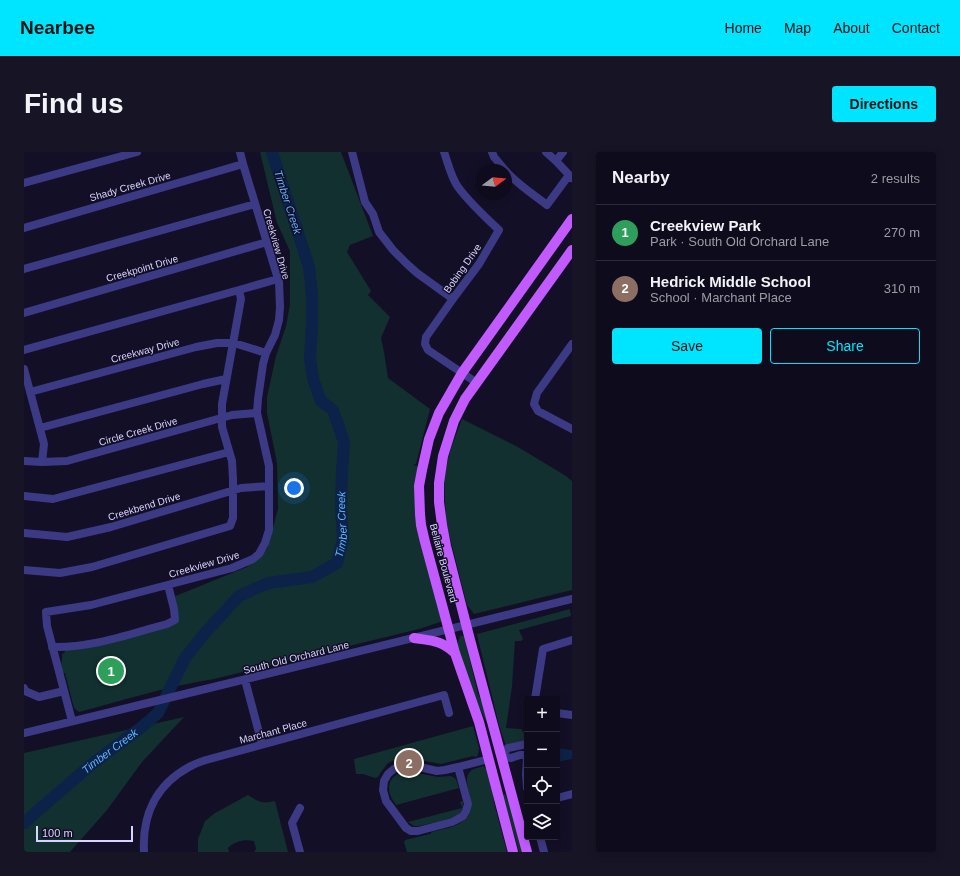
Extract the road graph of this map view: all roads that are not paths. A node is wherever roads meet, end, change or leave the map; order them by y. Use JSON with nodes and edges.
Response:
{"nodes":[{"id":1,"x":137,"y":152,"type":"edge"},
{"id":2,"x":240,"y":152,"type":"edge"},
{"id":3,"x":352,"y":152,"type":"edge"},
{"id":4,"x":444,"y":152,"type":"edge"},
{"id":5,"x":492,"y":152,"type":"edge"},
{"id":6,"x":546,"y":152,"type":"edge"},
{"id":7,"x":563,"y":152,"type":"edge"},
{"id":8,"x":556,"y":161,"type":"junction"},
{"id":9,"x":242,"y":164,"type":"junction"},
{"id":10,"x":501,"y":164,"type":"edge"},
{"id":11,"x":512,"y":177,"type":"edge"},
{"id":12,"x":571,"y":177,"type":"edge"},
{"id":13,"x":24,"y":183,"type":"edge"},
{"id":14,"x":255,"y":204,"type":"junction"},
{"id":15,"x":572,"y":219,"type":"edge"},
{"id":16,"x":24,"y":228,"type":"edge"},
{"id":17,"x":266,"y":242,"type":"junction"},
{"id":18,"x":572,"y":250,"type":"edge"},
{"id":19,"x":24,"y":269,"type":"edge"},
{"id":20,"x":278,"y":279,"type":"junction"},
{"id":21,"x":239,"y":290,"type":"junction"},
{"id":22,"x":453,"y":299,"type":"junction"},
{"id":23,"x":24,"y":313,"type":"edge"},
{"id":24,"x":233,"y":343,"type":"junction"},
{"id":25,"x":572,"y":344,"type":"edge"},
{"id":26,"x":24,"y":350,"type":"edge"},
{"id":27,"x":266,"y":353,"type":"junction"},
{"id":28,"x":24,"y":369,"type":"edge"},
{"id":29,"x":462,"y":373,"type":"junction"},
{"id":30,"x":226,"y":379,"type":"junction"},
{"id":31,"x":477,"y":383,"type":"junction"},
{"id":32,"x":30,"y":392,"type":"junction"},
{"id":33,"x":257,"y":413,"type":"junction"},
{"id":34,"x":222,"y":418,"type":"junction"},
{"id":35,"x":40,"y":428,"type":"junction"},
{"id":36,"x":569,"y":428,"type":"edge"},
{"id":37,"x":229,"y":452,"type":"junction"},
{"id":38,"x":24,"y":461,"type":"edge"},
{"id":39,"x":42,"y":462,"type":"junction"},
{"id":40,"x":269,"y":486,"type":"junction"},
{"id":41,"x":233,"y":490,"type":"junction"},
{"id":42,"x":24,"y":496,"type":"edge"},
{"id":43,"x":24,"y":533,"type":"edge"},
{"id":44,"x":24,"y":570,"type":"edge"},
{"id":45,"x":168,"y":585,"type":"junction"},
{"id":46,"x":572,"y":599,"type":"edge"},
{"id":47,"x":466,"y":625,"type":"junction"},
{"id":48,"x":449,"y":629,"type":"junction"},
{"id":49,"x":414,"y":638,"type":"junction"},
{"id":50,"x":572,"y":640,"type":"edge"},
{"id":51,"x":52,"y":647,"type":"junction"},
{"id":52,"x":455,"y":653,"type":"junction"},
{"id":53,"x":244,"y":680,"type":"junction"},
{"id":54,"x":24,"y":688,"type":"edge"},
{"id":55,"x":64,"y":691,"type":"junction"},
{"id":56,"x":535,"y":696,"type":"edge"},
{"id":57,"x":449,"y":713,"type":"dead end"},
{"id":58,"x":560,"y":713,"type":"edge"},
{"id":59,"x":572,"y":715,"type":"edge"},
{"id":60,"x":72,"y":721,"type":"junction"},
{"id":61,"x":24,"y":733,"type":"edge"},
{"id":62,"x":262,"y":744,"type":"junction"},
{"id":63,"x":524,"y":745,"type":"edge"},
{"id":64,"x":524,"y":755,"type":"edge"},
{"id":65,"x":501,"y":756,"type":"junction"},
{"id":66,"x":489,"y":759,"type":"junction"},
{"id":67,"x":458,"y":767,"type":"junction"},
{"id":68,"x":572,"y":794,"type":"edge"},
{"id":69,"x":560,"y":797,"type":"edge"},
{"id":70,"x":300,"y":808,"type":"dead end"},
{"id":71,"x":541,"y":840,"type":"edge"},
{"id":72,"x":144,"y":852,"type":"edge"},
{"id":73,"x":300,"y":852,"type":"edge"},
{"id":74,"x":513,"y":852,"type":"edge"},
{"id":75,"x":527,"y":852,"type":"edge"},
{"id":76,"x":544,"y":852,"type":"edge"}],
"edges":[{"from":1,"to":13,"type":"street"},
{"from":2,"to":9,"type":"street","name":"Creekview Drive"},
{"from":3,"to":22,"type":"street"},
{"from":4,"to":22,"type":"street","name":"Bobing Drive"},
{"from":5,"to":10,"type":"street"},
{"from":6,"to":8,"type":"street"},
{"from":7,"to":8,"type":"street"},
{"from":8,"to":12,"type":"street"},
{"from":9,"to":14,"type":"street","name":"Creekview Drive"},
{"from":9,"to":16,"type":"street","name":"Shady Creek Drive"},
{"from":11,"to":12,"type":"street"},
{"from":14,"to":17,"type":"street","name":"Creekview Drive"},
{"from":14,"to":19,"type":"street"},
{"from":15,"to":29,"type":"main road","name":"Bellaire Boulevard"},
{"from":17,"to":20,"type":"street","name":"Creekview Drive"},
{"from":17,"to":23,"type":"street","name":"Creekpoint Drive"},
{"from":18,"to":31,"type":"main road","name":"Bellaire Boulevard"},
{"from":20,"to":21,"type":"street"},
{"from":20,"to":27,"type":"street","name":"Creekview Drive"},
{"from":21,"to":24,"type":"street"},
{"from":21,"to":26,"type":"street"},
{"from":22,"to":29,"type":"street","name":"Bobing Drive"},
{"from":24,"to":27,"type":"street","name":"Creekway Drive"},
{"from":24,"to":30,"type":"street"},
{"from":24,"to":32,"type":"street","name":"Creekway Drive"},
{"from":25,"to":36,"type":"street"},
{"from":27,"to":33,"type":"street","name":"Creekview Drive"},
{"from":28,"to":32,"type":"street"},
{"from":29,"to":31,"type":"street","name":"Bobing Drive"},
{"from":29,"to":48,"type":"main road","name":"Bellaire Boulevard"},
{"from":30,"to":34,"type":"street"},
{"from":30,"to":35,"type":"street"},
{"from":31,"to":47,"type":"main road","name":"Bellaire Boulevard"},
{"from":32,"to":35,"type":"street"},
{"from":33,"to":34,"type":"street","name":"Circle Creek Drive"},
{"from":33,"to":40,"type":"street","name":"Creekview Drive"},
{"from":34,"to":37,"type":"street"},
{"from":34,"to":39,"type":"street","name":"Circle Creek Drive"},
{"from":35,"to":39,"type":"street"},
{"from":37,"to":41,"type":"street"},
{"from":37,"to":42,"type":"street"},
{"from":38,"to":39,"type":"street","name":"Circle Creek Drive"},
{"from":40,"to":41,"type":"street","name":"Creekbend Drive"},
{"from":40,"to":45,"type":"street","name":"Creekview Drive"},
{"from":41,"to":43,"type":"street","name":"Creekbend Drive"},
{"from":41,"to":44,"type":"street"},
{"from":45,"to":51,"type":"street","name":"Creekview Drive"},
{"from":45,"to":51,"type":"street"},
{"from":46,"to":47,"type":"street","name":"South Old Orchard Lane"},
{"from":47,"to":48,"type":"street","name":"South Old Orchard Lane"},
{"from":47,"to":65,"type":"main road","name":"Bellaire Boulevard"},
{"from":48,"to":49,"type":"street","name":"South Old Orchard Lane"},
{"from":48,"to":52,"type":"main road","name":"Bellaire Boulevard"},
{"from":49,"to":52,"type":"main road"},
{"from":49,"to":53,"type":"street","name":"South Old Orchard Lane"},
{"from":50,"to":56,"type":"street"},
{"from":51,"to":55,"type":"street","name":"Creekview Drive"},
{"from":52,"to":66,"type":"main road","name":"Bellaire Boulevard"},
{"from":53,"to":60,"type":"street","name":"South Old Orchard Lane"},
{"from":53,"to":62,"type":"street"},
{"from":54,"to":55,"type":"street"},
{"from":55,"to":60,"type":"street","name":"Creekview Drive"},
{"from":57,"to":62,"type":"street","name":"Marchant Place"},
{"from":58,"to":59,"type":"street"},
{"from":60,"to":61,"type":"street","name":"South Old Orchard Lane"},
{"from":62,"to":72,"type":"street","name":"Marchant Place"},
{"from":63,"to":65,"type":"street"},
{"from":64,"to":65,"type":"street"},
{"from":65,"to":66,"type":"main road"},
{"from":65,"to":75,"type":"main road","name":"Bellaire Boulevard"},
{"from":66,"to":67,"type":"street"},
{"from":66,"to":74,"type":"main road","name":"Bellaire Boulevard"},
{"from":67,"to":67,"type":"street"},
{"from":68,"to":69,"type":"street"},
{"from":70,"to":73,"type":"street"},
{"from":71,"to":76,"type":"street"}]}
